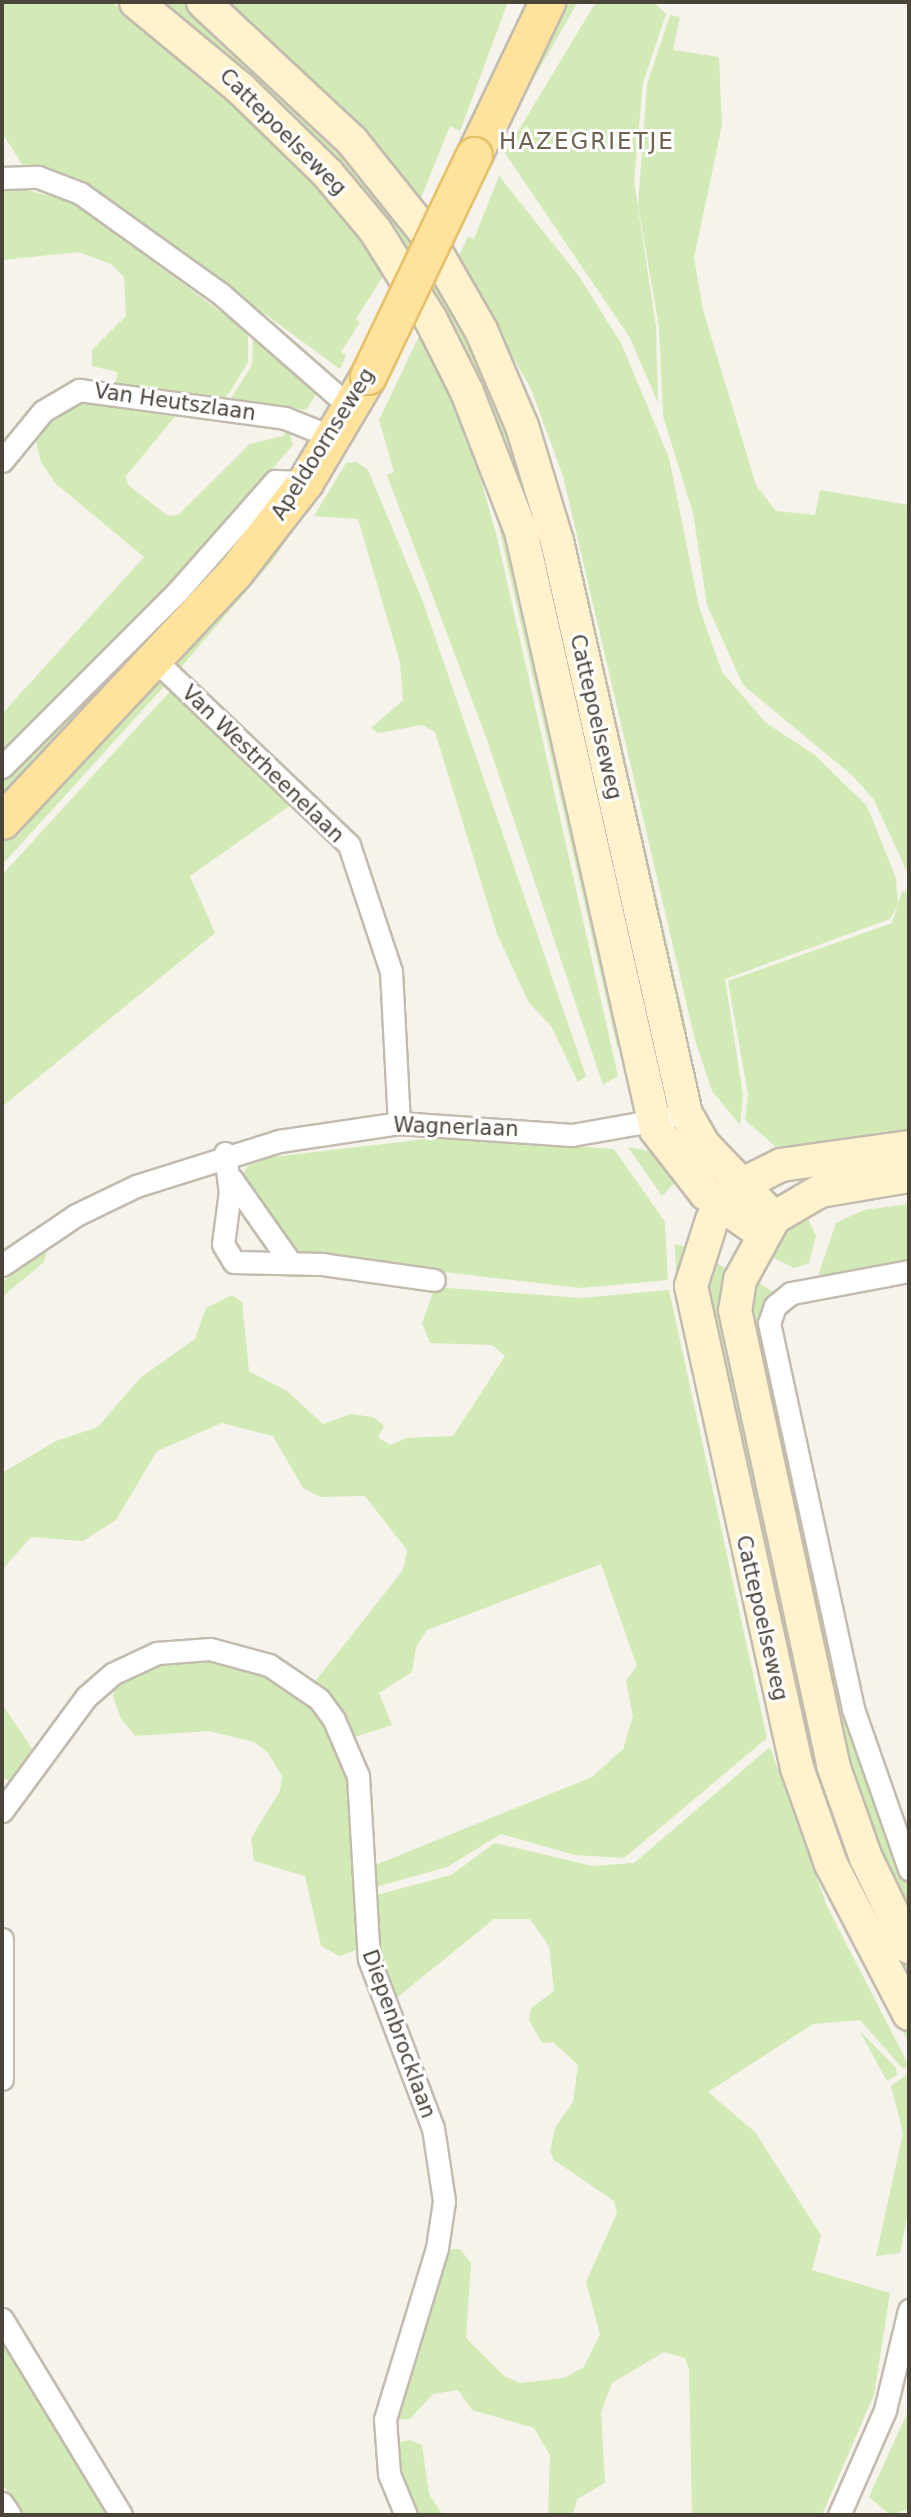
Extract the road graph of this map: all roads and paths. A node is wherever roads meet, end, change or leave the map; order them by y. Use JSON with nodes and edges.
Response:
{"nodes":[{"id":1,"x":136,"y":2,"type":"edge"},
{"id":2,"x":203,"y":2,"type":"edge"},
{"id":3,"x":547,"y":2,"type":"edge"},
{"id":4,"x":2,"y":178,"type":"edge"},
{"id":5,"x":435,"y":249,"type":"junction"},
{"id":6,"x":410,"y":282,"type":"junction"},
{"id":7,"x":350,"y":407,"type":"junction"},
{"id":8,"x":332,"y":437,"type":"junction"},
{"id":9,"x":2,"y":461,"type":"edge"},
{"id":10,"x":290,"y":481,"type":"junction"},
{"id":11,"x":154,"y":659,"type":"junction"},
{"id":12,"x":2,"y":767,"type":"edge"},
{"id":13,"x":2,"y":821,"type":"edge"},
{"id":14,"x":686,"y":1114,"type":"junction"},
{"id":15,"x":653,"y":1121,"type":"junction"},
{"id":16,"x":399,"y":1123,"type":"junction"},
{"id":17,"x":909,"y":1147,"type":"edge"},
{"id":18,"x":225,"y":1153,"type":"junction"},
{"id":19,"x":909,"y":1176,"type":"edge"},
{"id":20,"x":231,"y":1178,"type":"junction"},
{"id":21,"x":731,"y":1196,"type":"junction"},
{"id":22,"x":259,"y":1223,"type":"junction"},
{"id":23,"x":769,"y":1226,"type":"junction"},
{"id":24,"x":223,"y":1237,"type":"junction"},
{"id":25,"x":290,"y":1262,"type":"junction"},
{"id":26,"x":2,"y":1265,"type":"edge"},
{"id":27,"x":909,"y":1271,"type":"edge"},
{"id":28,"x":435,"y":1280,"type":"dead end"},
{"id":29,"x":748,"y":1383,"type":"junction"},
{"id":30,"x":782,"y":1394,"type":"junction"},
{"id":31,"x":2,"y":1811,"type":"edge"},
{"id":32,"x":909,"y":1869,"type":"edge"},
{"id":33,"x":2,"y":1939,"type":"edge"},
{"id":34,"x":909,"y":1947,"type":"edge"},
{"id":35,"x":909,"y":2014,"type":"edge"},
{"id":36,"x":2,"y":2079,"type":"edge"},
{"id":37,"x":909,"y":2310,"type":"edge"},
{"id":38,"x":2,"y":2319,"type":"edge"},
{"id":39,"x":903,"y":2372,"type":"edge"},
{"id":40,"x":2,"y":2503,"type":"edge"},
{"id":41,"x":10,"y":2515,"type":"edge"},
{"id":42,"x":121,"y":2515,"type":"edge"},
{"id":43,"x":406,"y":2515,"type":"edge"},
{"id":44,"x":839,"y":2515,"type":"edge"}],
"edges":[{"from":1,"to":6,"type":"street","name":"Cattepoelseweg"},
{"from":2,"to":5,"type":"street","name":"Cattepoelseweg"},
{"from":3,"to":7,"type":"main road","name":"Apeldoornseweg","bridge":true},
{"from":4,"to":7,"type":"street"},
{"from":5,"to":6,"type":"street"},
{"from":5,"to":14,"type":"street","name":"Cattepoelseweg"},
{"from":6,"to":15,"type":"street","name":"Cattepoelseweg"},
{"from":7,"to":8,"type":"main road","name":"Apeldoornseweg"},
{"from":8,"to":9,"type":"street","name":"Van Heutszlaan"},
{"from":8,"to":10,"type":"main road","name":"Apeldoornseweg"},
{"from":10,"to":11,"type":"main road","name":"Apeldoornseweg"},
{"from":10,"to":12,"type":"street","name":"Apeldoornseweg"},
{"from":11,"to":13,"type":"main road","name":"Apeldoornseweg"},
{"from":11,"to":16,"type":"street","name":"Van Westrheenelaan"},
{"from":14,"to":15,"type":"street","name":"Wagnerlaan"},
{"from":14,"to":21,"type":"street","name":"Cattepoelseweg"},
{"from":15,"to":16,"type":"street","name":"Wagnerlaan"},
{"from":15,"to":21,"type":"street","name":"Cattepoelseweg"},
{"from":16,"to":18,"type":"street","name":"Wagnerlaan"},
{"from":17,"to":21,"type":"street"},
{"from":18,"to":20,"type":"street"},
{"from":18,"to":26,"type":"street","name":"Wagnerlaan"},
{"from":19,"to":23,"type":"street"},
{"from":20,"to":22,"type":"street"},
{"from":20,"to":24,"type":"street"},
{"from":21,"to":23,"type":"street","name":"Cattepoelseweg"},
{"from":21,"to":35,"type":"street","name":"Cattepoelseweg"},
{"from":22,"to":24,"type":"street"},
{"from":22,"to":25,"type":"street"},
{"from":23,"to":29,"type":"street","name":"Cattepoelseweg"},
{"from":24,"to":25,"type":"street"},
{"from":25,"to":28,"type":"street"},
{"from":27,"to":30,"type":"street"},
{"from":29,"to":30,"type":"street"},
{"from":29,"to":34,"type":"street","name":"Cattepoelseweg"},
{"from":30,"to":32,"type":"street"},
{"from":31,"to":43,"type":"street","name":"Diepenbrocklaan"},
{"from":33,"to":36,"type":"street"},
{"from":37,"to":39,"type":"street"},
{"from":38,"to":42,"type":"street"},
{"from":39,"to":44,"type":"street"},
{"from":40,"to":41,"type":"street"}]}
